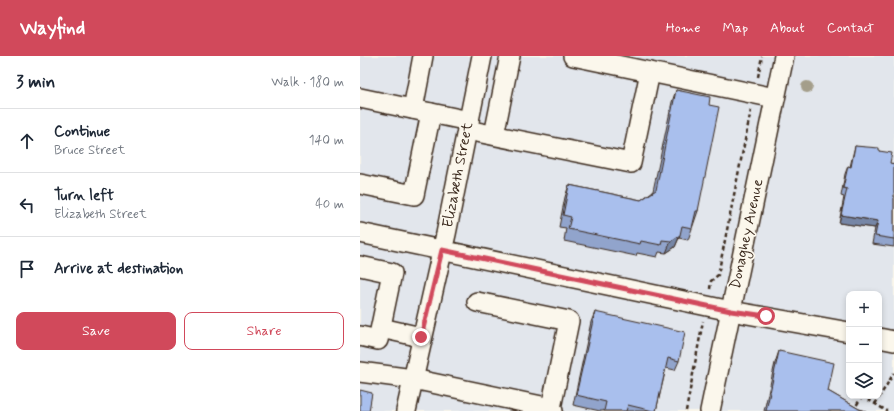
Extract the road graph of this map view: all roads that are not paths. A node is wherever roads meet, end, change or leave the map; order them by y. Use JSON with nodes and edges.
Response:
{"nodes":[{"id":1,"x":423,"y":56,"type":"edge"},
{"id":2,"x":482,"y":56,"type":"edge"},
{"id":3,"x":510,"y":56,"type":"edge"},
{"id":4,"x":573,"y":56,"type":"edge"},
{"id":5,"x":784,"y":56,"type":"edge"},
{"id":6,"x":599,"y":59,"type":"edge"},
{"id":7,"x":650,"y":72,"type":"junction"},
{"id":8,"x":360,"y":98,"type":"edge"},
{"id":9,"x":775,"y":98,"type":"junction"},
{"id":10,"x":422,"y":111,"type":"junction"},
{"id":11,"x":468,"y":125,"type":"junction"},
{"id":12,"x":494,"y":135,"type":"junction"},
{"id":13,"x":360,"y":184,"type":"edge"},
{"id":14,"x":360,"y":233,"type":"edge"},
{"id":15,"x":442,"y":250,"type":"junction"},
{"id":16,"x":360,"y":266,"type":"edge"},
{"id":17,"x":478,"y":302,"type":"dead end"},
{"id":18,"x":731,"y":311,"type":"junction"},
{"id":19,"x":381,"y":328,"type":"junction"},
{"id":20,"x":846,"y":331,"type":"edge"},
{"id":21,"x":360,"y":336,"type":"edge"},
{"id":22,"x":421,"y":337,"type":"junction"},
{"id":23,"x":882,"y":339,"type":"edge"},
{"id":24,"x":894,"y":341,"type":"edge"},
{"id":25,"x":360,"y":372,"type":"edge"},
{"id":26,"x":413,"y":379,"type":"junction"},
{"id":27,"x":552,"y":410,"type":"edge"},
{"id":28,"x":406,"y":411,"type":"edge"},
{"id":29,"x":710,"y":411,"type":"edge"}],
"edges":[{"from":1,"to":10,"type":"street"},
{"from":2,"to":11,"type":"street","name":"Elizabeth Street"},
{"from":3,"to":12,"type":"street"},
{"from":4,"to":6,"type":"street"},
{"from":5,"to":9,"type":"street","name":"Donaghey Avenue"},
{"from":6,"to":7,"type":"street"},
{"from":7,"to":9,"type":"street"},
{"from":7,"to":12,"type":"street"},
{"from":8,"to":10,"type":"street"},
{"from":9,"to":18,"type":"street","name":"Donaghey Avenue"},
{"from":10,"to":11,"type":"street"},
{"from":10,"to":13,"type":"street"},
{"from":11,"to":12,"type":"street"},
{"from":11,"to":15,"type":"street","name":"Elizabeth Street"},
{"from":14,"to":15,"type":"street"},
{"from":15,"to":18,"type":"street"},
{"from":15,"to":22,"type":"street","name":"Elizabeth Street"},
{"from":16,"to":19,"type":"street"},
{"from":17,"to":27,"type":"street"},
{"from":18,"to":20,"type":"street"},
{"from":18,"to":29,"type":"street","name":"Donaghey Avenue"},
{"from":19,"to":21,"type":"street"},
{"from":19,"to":22,"type":"street"},
{"from":22,"to":26,"type":"street","name":"Elizabeth Street"},
{"from":23,"to":24,"type":"street"},
{"from":25,"to":26,"type":"street"},
{"from":26,"to":27,"type":"street"},
{"from":26,"to":28,"type":"street","name":"Elizabeth Street"}]}
